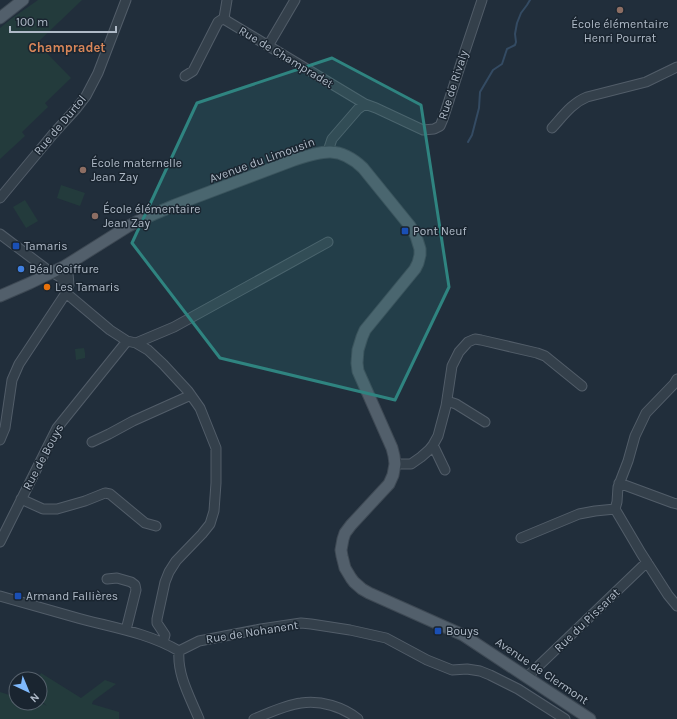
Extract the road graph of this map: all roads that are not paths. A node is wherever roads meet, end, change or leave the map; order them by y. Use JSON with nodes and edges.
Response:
{"nodes":[{"id":1,"x":23,"y":0,"type":"edge"},
{"id":2,"x":126,"y":0,"type":"edge"},
{"id":3,"x":227,"y":0,"type":"edge"},
{"id":4,"x":295,"y":0,"type":"edge"},
{"id":5,"x":482,"y":0,"type":"edge"},
{"id":6,"x":0,"y":18,"type":"edge"},
{"id":7,"x":224,"y":18,"type":"junction"},
{"id":8,"x":268,"y":46,"type":"junction"},
{"id":9,"x":677,"y":67,"type":"edge"},
{"id":10,"x":185,"y":76,"type":"dead end"},
{"id":11,"x":365,"y":104,"type":"junction"},
{"id":12,"x":552,"y":128,"type":"dead end"},
{"id":13,"x":328,"y":152,"type":"junction"},
{"id":14,"x":0,"y":198,"type":"edge"},
{"id":15,"x":0,"y":234,"type":"edge"},
{"id":16,"x":328,"y":242,"type":"dead end"},
{"id":17,"x":65,"y":266,"type":"junction"},
{"id":18,"x":53,"y":273,"type":"junction"},
{"id":19,"x":66,"y":293,"type":"junction"},
{"id":20,"x":0,"y":296,"type":"edge"},
{"id":21,"x":132,"y":342,"type":"junction"},
{"id":22,"x":677,"y":379,"type":"edge"},
{"id":23,"x":582,"y":386,"type":"dead end"},
{"id":24,"x":191,"y":395,"type":"junction"},
{"id":25,"x":447,"y":401,"type":"junction"},
{"id":26,"x":485,"y":422,"type":"dead end"},
{"id":27,"x":0,"y":440,"type":"edge"},
{"id":28,"x":92,"y":442,"type":"dead end"},
{"id":29,"x":434,"y":445,"type":"junction"},
{"id":30,"x":395,"y":464,"type":"junction"},
{"id":31,"x":445,"y":470,"type":"dead end"},
{"id":32,"x":619,"y":483,"type":"junction"},
{"id":33,"x":21,"y":499,"type":"junction"},
{"id":34,"x":677,"y":504,"type":"edge"},
{"id":35,"x":615,"y":510,"type":"junction"},
{"id":36,"x":156,"y":526,"type":"dead end"},
{"id":37,"x":521,"y":538,"type":"dead end"},
{"id":38,"x":0,"y":542,"type":"edge"},
{"id":39,"x":647,"y":562,"type":"junction"},
{"id":40,"x":106,"y":579,"type":"dead end"},
{"id":41,"x":0,"y":596,"type":"edge"},
{"id":42,"x":677,"y":606,"type":"edge"},
{"id":43,"x":126,"y":630,"type":"junction"},
{"id":44,"x":163,"y":642,"type":"junction"},
{"id":45,"x":479,"y":645,"type":"joint"},
{"id":46,"x":179,"y":651,"type":"junction"},
{"id":47,"x":527,"y":677,"type":"junction"},
{"id":48,"x":199,"y":719,"type":"edge"},
{"id":49,"x":254,"y":719,"type":"edge"},
{"id":50,"x":358,"y":719,"type":"edge"},
{"id":51,"x":565,"y":719,"type":"edge"},
{"id":52,"x":590,"y":719,"type":"edge"}],
"edges":[{"from":1,"to":6,"type":"main road"},
{"from":2,"to":14,"type":"street","name":"Rue de Durtol"},
{"from":3,"to":7,"type":"street"},
{"from":4,"to":8,"type":"street"},
{"from":5,"to":11,"type":"street","name":"Rue de Rivaly"},
{"from":7,"to":8,"type":"street","name":"Rue de Champradet"},
{"from":7,"to":10,"type":"street"},
{"from":8,"to":11,"type":"street","name":"Rue de Champradet"},
{"from":9,"to":12,"type":"street"},
{"from":11,"to":13,"type":"street"},
{"from":13,"to":17,"type":"main road","name":"Avenue du Limousin"},
{"from":13,"to":30,"type":"main road","name":"Avenue du Limousin"},
{"from":15,"to":18,"type":"street"},
{"from":16,"to":21,"type":"street","name":"Rue de Bouys"},
{"from":17,"to":18,"type":"main road","name":"Avenue du Limousin"},
{"from":17,"to":19,"type":"street"},
{"from":18,"to":19,"type":"street"},
{"from":18,"to":20,"type":"main road","name":"Avenue du Limousin"},
{"from":19,"to":21,"type":"street"},
{"from":19,"to":27,"type":"street"},
{"from":21,"to":24,"type":"street"},
{"from":21,"to":33,"type":"street","name":"Rue de Bouys"},
{"from":22,"to":32,"type":"street"},
{"from":23,"to":25,"type":"street"},
{"from":24,"to":28,"type":"street"},
{"from":24,"to":44,"type":"street"},
{"from":25,"to":26,"type":"street"},
{"from":25,"to":29,"type":"street"},
{"from":29,"to":30,"type":"street"},
{"from":29,"to":31,"type":"street"},
{"from":30,"to":45,"type":"main road","name":"Avenue du Limousin"},
{"from":32,"to":34,"type":"street"},
{"from":32,"to":35,"type":"street"},
{"from":33,"to":36,"type":"street"},
{"from":33,"to":38,"type":"street","name":"Rue de Bouys"},
{"from":35,"to":37,"type":"street"},
{"from":35,"to":39,"type":"street"},
{"from":39,"to":42,"type":"street"},
{"from":39,"to":47,"type":"street","name":"Rue du Pissarat"},
{"from":40,"to":43,"type":"street"},
{"from":41,"to":43,"type":"street"},
{"from":43,"to":44,"type":"street"},
{"from":44,"to":46,"type":"street"},
{"from":45,"to":47,"type":"main road","name":"Avenue de Clermont"},
{"from":46,"to":48,"type":"street"},
{"from":46,"to":51,"type":"street","name":"Rue de Nohanent"},
{"from":47,"to":52,"type":"main road","name":"Avenue de Clermont"},
{"from":49,"to":50,"type":"street"}]}
